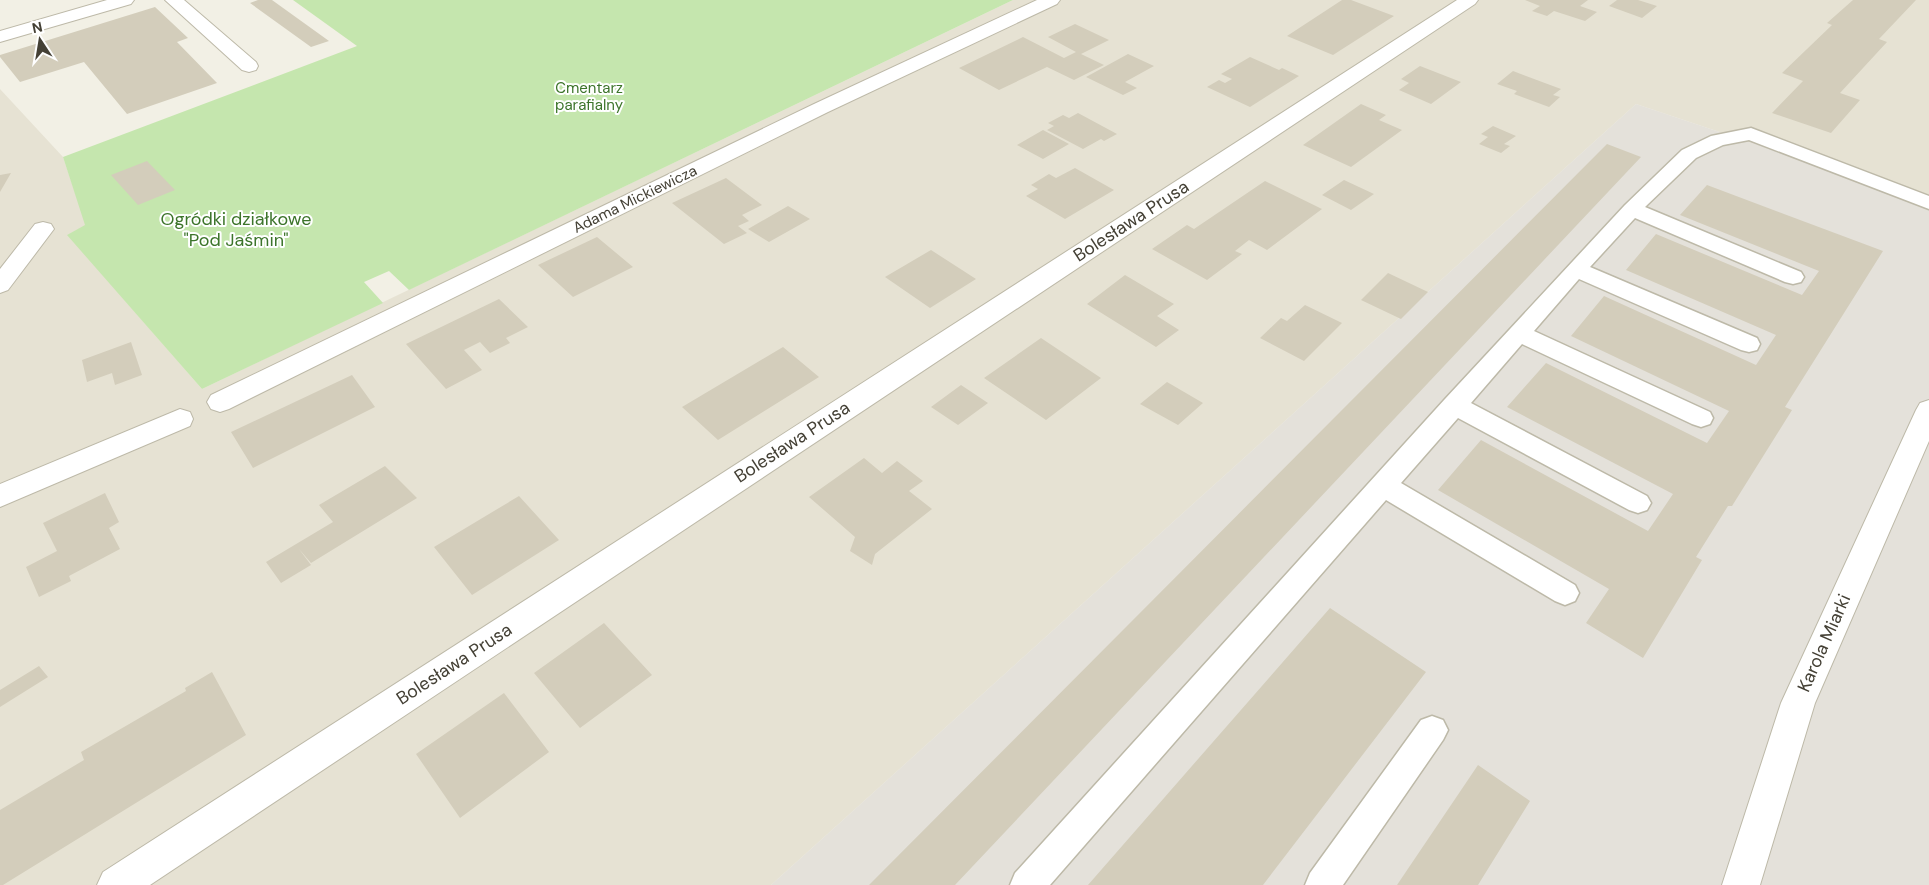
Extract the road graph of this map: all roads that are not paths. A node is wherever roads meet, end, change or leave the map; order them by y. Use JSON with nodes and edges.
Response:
{"nodes":[{"id":1,"x":124,"y":0,"type":"edge"},
{"id":2,"x":174,"y":0,"type":"edge"},
{"id":3,"x":1051,"y":0,"type":"edge"},
{"id":4,"x":1468,"y":0,"type":"edge"},
{"id":5,"x":0,"y":37,"type":"edge"},
{"id":6,"x":249,"y":66,"type":"dead end"},
{"id":7,"x":1929,"y":203,"type":"edge"},
{"id":8,"x":1632,"y":210,"type":"junction"},
{"id":9,"x":43,"y":229,"type":"dead end"},
{"id":10,"x":1576,"y":269,"type":"junction"},
{"id":11,"x":1793,"y":277,"type":"dead end"},
{"id":12,"x":0,"y":285,"type":"edge"},
{"id":13,"x":1519,"y":333,"type":"junction"},
{"id":14,"x":1749,"y":344,"type":"dead end"},
{"id":15,"x":220,"y":402,"type":"dead end"},
{"id":16,"x":1454,"y":405,"type":"junction"},
{"id":17,"x":1929,"y":410,"type":"edge"},
{"id":18,"x":1701,"y":418,"type":"dead end"},
{"id":19,"x":180,"y":419,"type":"dead end"},
{"id":20,"x":1383,"y":485,"type":"junction"},
{"id":21,"x":0,"y":496,"type":"edge"},
{"id":22,"x":1638,"y":503,"type":"dead end"},
{"id":23,"x":1565,"y":593,"type":"dead end"},
{"id":24,"x":1432,"y":730,"type":"dead end"},
{"id":25,"x":116,"y":885,"type":"edge"},
{"id":26,"x":1027,"y":885,"type":"edge"},
{"id":27,"x":1322,"y":885,"type":"edge"},
{"id":28,"x":1741,"y":885,"type":"edge"}],
"edges":[{"from":1,"to":5,"type":"street"},
{"from":2,"to":6,"type":"street"},
{"from":3,"to":15,"type":"street","name":"Adama Mickiewicza"},
{"from":4,"to":25,"type":"street","name":"Bolesława Prusa"},
{"from":7,"to":8,"type":"lane"},
{"from":8,"to":10,"type":"lane"},
{"from":8,"to":11,"type":"lane"},
{"from":9,"to":12,"type":"street"},
{"from":10,"to":13,"type":"lane"},
{"from":10,"to":14,"type":"lane"},
{"from":13,"to":16,"type":"lane"},
{"from":13,"to":18,"type":"lane"},
{"from":16,"to":20,"type":"lane"},
{"from":16,"to":22,"type":"lane"},
{"from":17,"to":28,"type":"street","name":"Karola Miarki"},
{"from":19,"to":21,"type":"street"},
{"from":20,"to":23,"type":"lane"},
{"from":20,"to":26,"type":"lane"},
{"from":24,"to":27,"type":"lane"}]}
